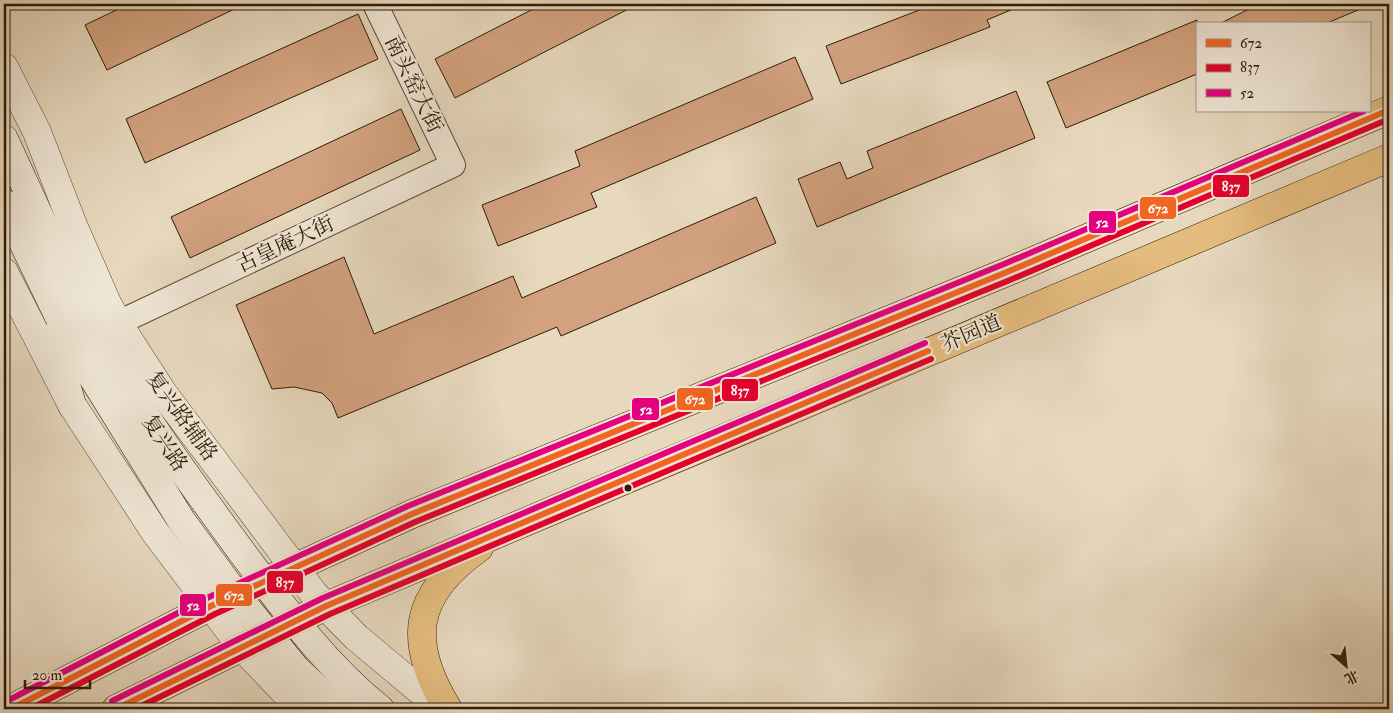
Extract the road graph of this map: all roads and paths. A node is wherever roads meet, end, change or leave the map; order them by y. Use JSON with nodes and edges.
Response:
{"nodes":[{"id":1,"x":375,"y":4,"type":"edge"},
{"id":2,"x":4,"y":67,"type":"edge"},
{"id":3,"x":1389,"y":110,"type":"edge"},
{"id":4,"x":4,"y":139,"type":"edge"},
{"id":5,"x":1389,"y":158,"type":"edge"},
{"id":6,"x":453,"y":165,"type":"joint"},
{"id":7,"x":4,"y":203,"type":"edge"},
{"id":8,"x":4,"y":272,"type":"edge"},
{"id":9,"x":60,"y":320,"type":"junction"},
{"id":10,"x":118,"y":323,"type":"junction"},
{"id":11,"x":72,"y":405,"type":"junction"},
{"id":12,"x":506,"y":529,"type":"junction"},
{"id":13,"x":294,"y":567,"type":"junction"},
{"id":14,"x":264,"y":582,"type":"junction"},
{"id":15,"x":236,"y":595,"type":"junction"},
{"id":16,"x":211,"y":606,"type":"junction"},
{"id":17,"x":326,"y":606,"type":"junction"},
{"id":18,"x":294,"y":622,"type":"junction"},
{"id":19,"x":267,"y":634,"type":"junction"},
{"id":20,"x":241,"y":646,"type":"junction"},
{"id":21,"x":11,"y":709,"type":"edge"},
{"id":22,"x":116,"y":709,"type":"edge"},
{"id":23,"x":301,"y":709,"type":"edge"},
{"id":24,"x":339,"y":709,"type":"edge"},
{"id":25,"x":380,"y":709,"type":"edge"},
{"id":26,"x":442,"y":709,"type":"edge"},
{"id":27,"x":448,"y":709,"type":"edge"}],
"edges":[{"from":1,"to":6,"type":"street","name":"南头窑大街"},
{"from":2,"to":10,"type":"main road","name":"复兴路辅路"},
{"from":3,"to":13,"type":"main road","name":"芥园道"},
{"from":4,"to":14,"type":"main road","name":"复兴路"},
{"from":5,"to":12,"type":"main road","name":"芥园道"},
{"from":6,"to":10,"type":"street","name":"古皇庵大街"},
{"from":7,"to":9,"type":"main road","name":"复兴路"},
{"from":8,"to":11,"type":"main road"},
{"from":9,"to":11,"type":"main road"},
{"from":9,"to":15,"type":"main road","name":"复兴路"},
{"from":10,"to":13,"type":"main road","name":"复兴路辅路"},
{"from":11,"to":16,"type":"main road"},
{"from":12,"to":17,"type":"main road","name":"芥园道"},
{"from":12,"to":27,"type":"main road"},
{"from":13,"to":14,"type":"main road","name":"芥园道"},
{"from":13,"to":17,"type":"main road","name":"复兴路辅路"},
{"from":14,"to":15,"type":"main road","name":"芥园道"},
{"from":14,"to":18,"type":"main road","name":"复兴路"},
{"from":15,"to":16,"type":"main road","name":"芥园道"},
{"from":15,"to":19,"type":"main road","name":"复兴路"},
{"from":16,"to":20,"type":"main road"},
{"from":16,"to":21,"type":"main road","name":"芥园道"},
{"from":17,"to":18,"type":"main road","name":"芥园道"},
{"from":17,"to":26,"type":"main road","name":"复兴路辅路"},
{"from":18,"to":19,"type":"main road","name":"芥园道"},
{"from":18,"to":25,"type":"main road","name":"复兴路"},
{"from":19,"to":20,"type":"main road","name":"芥园道"},
{"from":19,"to":24,"type":"main road","name":"复兴路"},
{"from":20,"to":22,"type":"main road","name":"芥园道"},
{"from":20,"to":23,"type":"main road"}]}
